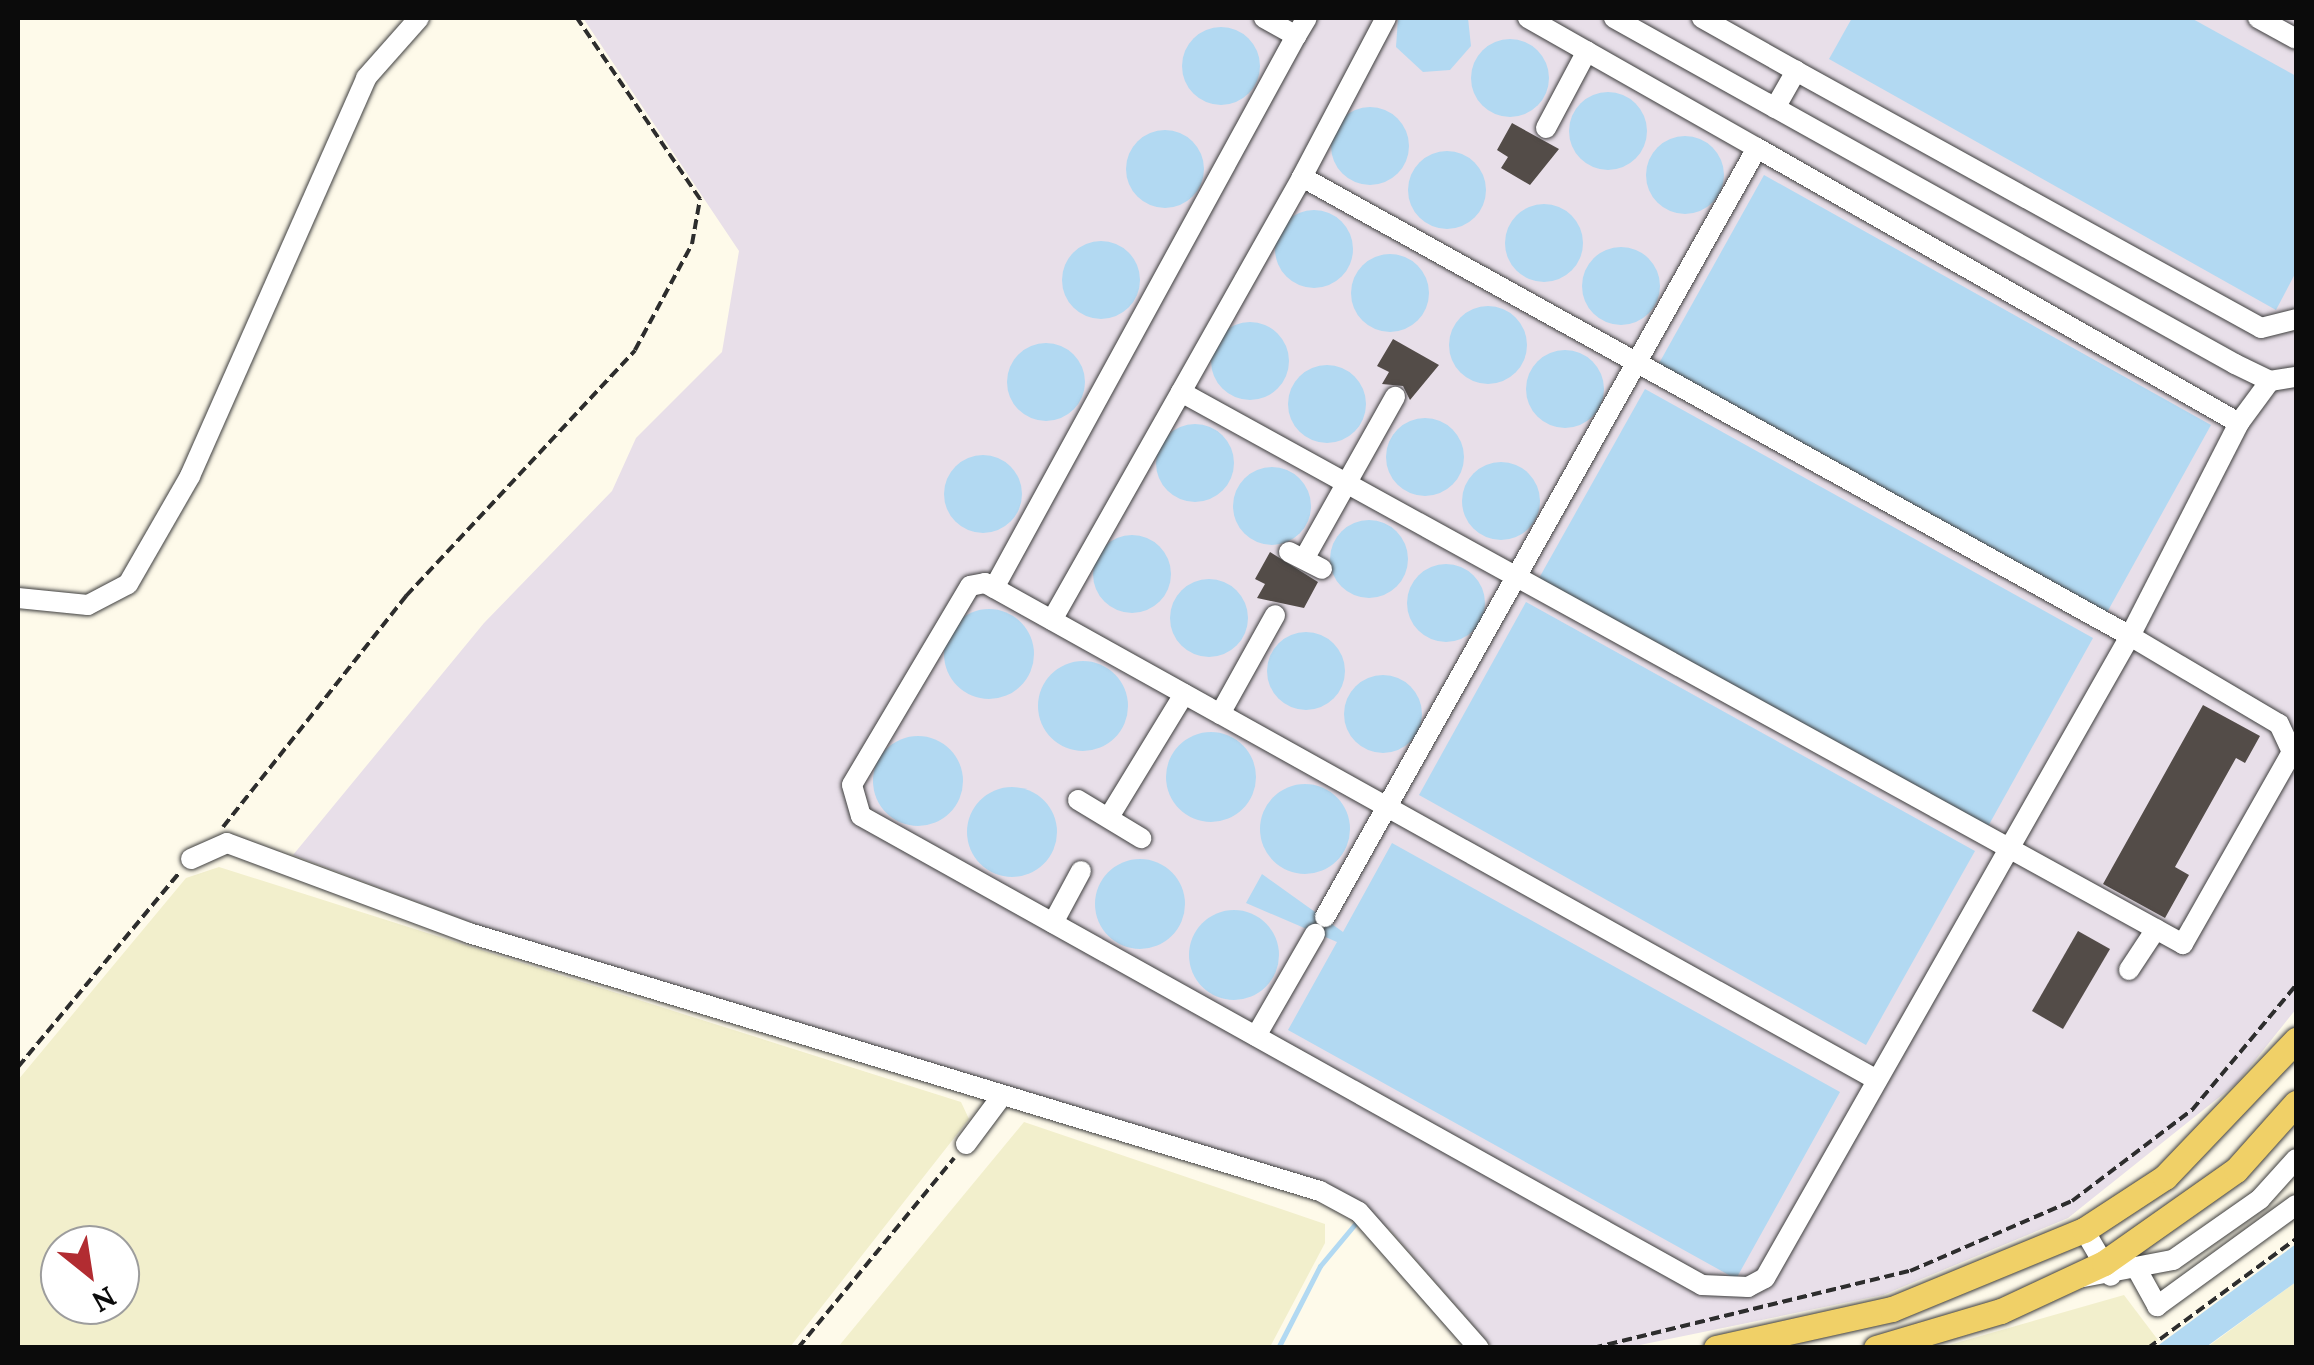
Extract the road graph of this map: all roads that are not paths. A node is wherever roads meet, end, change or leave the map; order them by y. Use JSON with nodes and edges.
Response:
{"nodes":[{"id":1,"x":419,"y":18,"type":"edge"},
{"id":2,"x":1264,"y":18,"type":"edge"},
{"id":3,"x":1386,"y":18,"type":"edge"},
{"id":4,"x":1528,"y":18,"type":"edge"},
{"id":5,"x":1614,"y":18,"type":"edge"},
{"id":6,"x":1702,"y":18,"type":"edge"},
{"id":7,"x":2258,"y":18,"type":"edge"},
{"id":8,"x":1302,"y":27,"type":"edge"},
{"id":9,"x":2296,"y":38,"type":"edge"},
{"id":10,"x":1586,"y":51,"type":"junction"},
{"id":11,"x":1796,"y":70,"type":"junction"},
{"id":12,"x":1775,"y":108,"type":"junction"},
{"id":13,"x":1546,"y":128,"type":"dead end"},
{"id":14,"x":1757,"y":148,"type":"junction"},
{"id":15,"x":1302,"y":178,"type":"junction"},
{"id":16,"x":2296,"y":319,"type":"edge"},
{"id":17,"x":1637,"y":364,"type":"junction"},
{"id":18,"x":2296,"y":377,"type":"edge"},
{"id":19,"x":2270,"y":381,"type":"junction"},
{"id":20,"x":1181,"y":392,"type":"junction"},
{"id":21,"x":1395,"y":397,"type":"dead end"},
{"id":22,"x":2240,"y":423,"type":"junction"},
{"id":23,"x":1347,"y":484,"type":"junction"},
{"id":24,"x":1305,"y":560,"type":"dead end"},
{"id":25,"x":1519,"y":579,"type":"junction"},
{"id":26,"x":994,"y":588,"type":"junction"},
{"id":27,"x":18,"y":598,"type":"edge"},
{"id":28,"x":1275,"y":615,"type":"dead end"},
{"id":29,"x":1052,"y":620,"type":"junction"},
{"id":30,"x":2130,"y":636,"type":"junction"},
{"id":31,"x":1184,"y":694,"type":"junction"},
{"id":32,"x":1220,"y":714,"type":"junction"},
{"id":33,"x":2290,"y":724,"type":"edge"},
{"id":34,"x":1078,"y":800,"type":"dead end"},
{"id":35,"x":1388,"y":808,"type":"junction"},
{"id":36,"x":1109,"y":817,"type":"junction"},
{"id":37,"x":1141,"y":838,"type":"dead end"},
{"id":38,"x":2010,"y":850,"type":"junction"},
{"id":39,"x":191,"y":859,"type":"road end"},
{"id":40,"x":1081,"y":871,"type":"dead end"},
{"id":41,"x":1053,"y":923,"type":"junction"},
{"id":42,"x":2156,"y":929,"type":"junction"},
{"id":43,"x":2129,"y":970,"type":"dead end"},
{"id":44,"x":1256,"y":1036,"type":"junction"},
{"id":45,"x":2296,"y":1040,"type":"edge"},
{"id":46,"x":1877,"y":1080,"type":"junction"},
{"id":47,"x":1002,"y":1097,"type":"junction"},
{"id":48,"x":2296,"y":1103,"type":"edge"},
{"id":49,"x":966,"y":1144,"type":"road end"},
{"id":50,"x":2296,"y":1159,"type":"edge"},
{"id":51,"x":2296,"y":1205,"type":"edge"},
{"id":52,"x":2084,"y":1230,"type":"junction"},
{"id":53,"x":2108,"y":1270,"type":"junction"},
{"id":54,"x":2139,"y":1273,"type":"junction"},
{"id":55,"x":1479,"y":1348,"type":"edge"},
{"id":56,"x":1716,"y":1348,"type":"edge"},
{"id":57,"x":1876,"y":1348,"type":"edge"}],
"edges":[{"from":1,"to":27,"type":"lane"},
{"from":2,"to":8,"type":"lane"},
{"from":3,"to":15,"type":"lane"},
{"from":4,"to":10,"type":"lane"},
{"from":5,"to":12,"type":"lane"},
{"from":6,"to":11,"type":"lane"},
{"from":7,"to":9,"type":"lane"},
{"from":8,"to":26,"type":"lane"},
{"from":10,"to":13,"type":"lane"},
{"from":10,"to":14,"type":"lane"},
{"from":11,"to":12,"type":"lane"},
{"from":11,"to":16,"type":"lane"},
{"from":12,"to":19,"type":"lane"},
{"from":14,"to":17,"type":"lane"},
{"from":14,"to":22,"type":"lane"},
{"from":15,"to":17,"type":"lane"},
{"from":15,"to":20,"type":"lane"},
{"from":17,"to":25,"type":"lane"},
{"from":17,"to":30,"type":"lane"},
{"from":18,"to":19,"type":"lane"},
{"from":19,"to":22,"type":"lane"},
{"from":20,"to":23,"type":"lane"},
{"from":20,"to":29,"type":"lane"},
{"from":21,"to":23,"type":"lane"},
{"from":22,"to":30,"type":"lane"},
{"from":23,"to":24,"type":"lane"},
{"from":23,"to":25,"type":"lane"},
{"from":25,"to":35,"type":"lane"},
{"from":25,"to":38,"type":"lane"},
{"from":26,"to":29,"type":"lane"},
{"from":26,"to":41,"type":"lane"},
{"from":28,"to":32,"type":"lane"},
{"from":29,"to":31,"type":"lane"},
{"from":30,"to":33,"type":"lane"},
{"from":30,"to":38,"type":"lane"},
{"from":31,"to":32,"type":"lane"},
{"from":31,"to":36,"type":"lane"},
{"from":32,"to":35,"type":"lane"},
{"from":33,"to":42,"type":"lane"},
{"from":34,"to":36,"type":"lane"},
{"from":35,"to":44,"type":"lane"},
{"from":35,"to":46,"type":"lane"},
{"from":36,"to":37,"type":"lane"},
{"from":38,"to":42,"type":"lane"},
{"from":38,"to":46,"type":"lane"},
{"from":39,"to":47,"type":"lane"},
{"from":40,"to":41,"type":"lane"},
{"from":41,"to":44,"type":"lane"},
{"from":42,"to":43,"type":"lane"},
{"from":44,"to":46,"type":"lane"},
{"from":45,"to":52,"type":"main road"},
{"from":47,"to":49,"type":"lane"},
{"from":47,"to":55,"type":"lane"},
{"from":48,"to":53,"type":"main road"},
{"from":50,"to":54,"type":"lane"},
{"from":51,"to":54,"type":"lane"},
{"from":52,"to":53,"type":"lane"},
{"from":52,"to":56,"type":"main road"},
{"from":53,"to":54,"type":"lane"},
{"from":53,"to":57,"type":"main road"}]}
